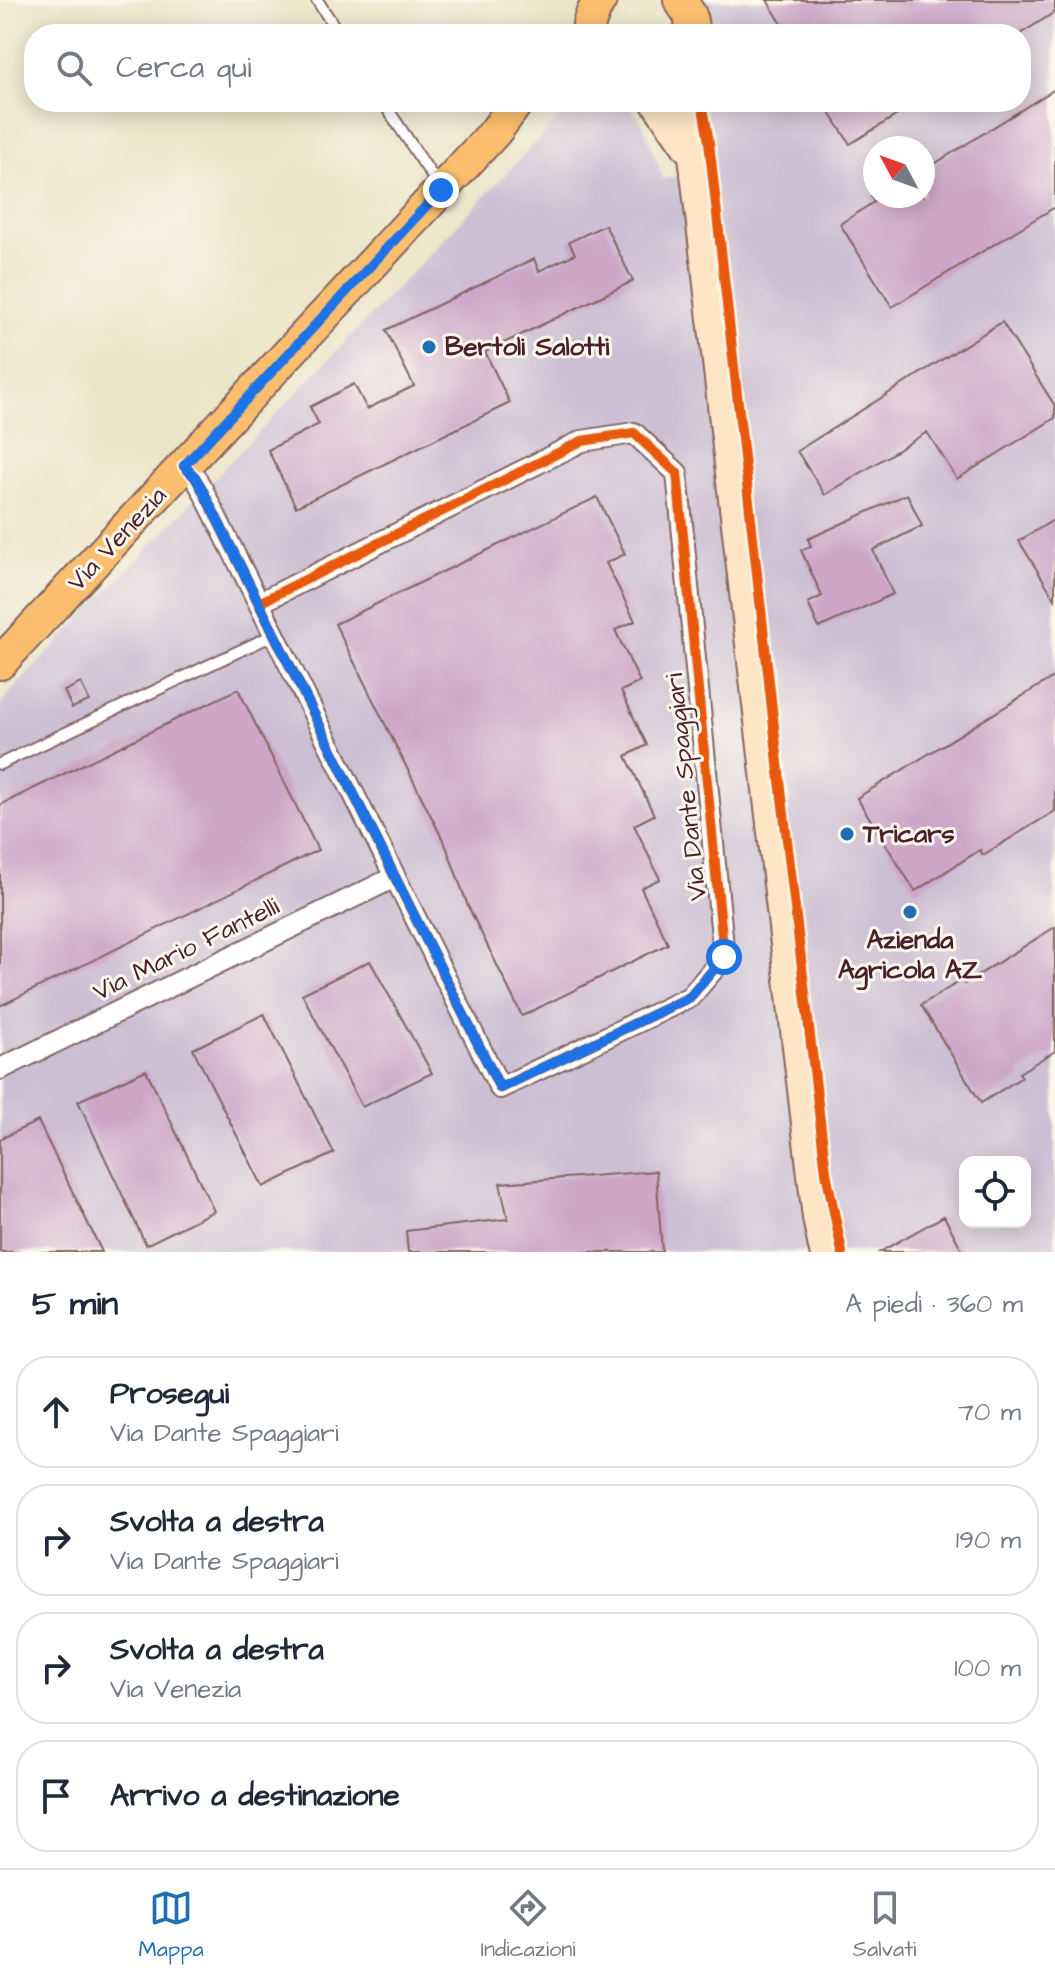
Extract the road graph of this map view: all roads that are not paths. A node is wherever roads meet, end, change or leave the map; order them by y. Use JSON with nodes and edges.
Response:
{"nodes":[{"id":1,"x":317,"y":0,"type":"edge"},
{"id":2,"x":680,"y":0,"type":"edge"},
{"id":3,"x":333,"y":24,"type":"edge"},
{"id":4,"x":691,"y":24,"type":"edge"},
{"id":5,"x":390,"y":112,"type":"edge"},
{"id":6,"x":510,"y":112,"type":"edge"},
{"id":7,"x":528,"y":112,"type":"edge"},
{"id":8,"x":662,"y":112,"type":"edge"},
{"id":9,"x":686,"y":112,"type":"edge"},
{"id":10,"x":495,"y":132,"type":"junction"},
{"id":11,"x":693,"y":156,"type":"junction"},
{"id":12,"x":441,"y":190,"type":"junction"},
{"id":13,"x":184,"y":466,"type":"junction"},
{"id":14,"x":259,"y":603,"type":"junction"},
{"id":15,"x":275,"y":634,"type":"junction"},
{"id":16,"x":0,"y":663,"type":"edge"},
{"id":17,"x":0,"y":764,"type":"edge"},
{"id":18,"x":395,"y":877,"type":"junction"},
{"id":19,"x":0,"y":1069,"type":"edge"},
{"id":20,"x":819,"y":1243,"type":"edge"},
{"id":21,"x":831,"y":1252,"type":"edge"}],
"edges":[{"from":1,"to":3,"type":"lane"},
{"from":2,"to":4,"type":"main road"},
{"from":5,"to":12,"type":"lane"},
{"from":6,"to":10,"type":"main road","name":"Via Venezia"},
{"from":7,"to":10,"type":"main road","name":"Via Venezia"},
{"from":8,"to":11,"type":"main road"},
{"from":9,"to":11,"type":"main road"},
{"from":10,"to":12,"type":"main road","name":"Via Venezia"},
{"from":11,"to":20,"type":"main road"},
{"from":12,"to":13,"type":"main road","name":"Via Venezia"},
{"from":13,"to":14,"type":"street","name":"Via Dante Spaggiari"},
{"from":13,"to":16,"type":"main road","name":"Via Venezia"},
{"from":14,"to":15,"type":"street","name":"Via Dante Spaggiari"},
{"from":14,"to":18,"type":"street","name":"Via Dante Spaggiari"},
{"from":15,"to":17,"type":"lane"},
{"from":15,"to":18,"type":"street","name":"Via Dante Spaggiari"},
{"from":18,"to":19,"type":"street","name":"Via Mario Fantelli"},
{"from":20,"to":21,"type":"lane"}]}
